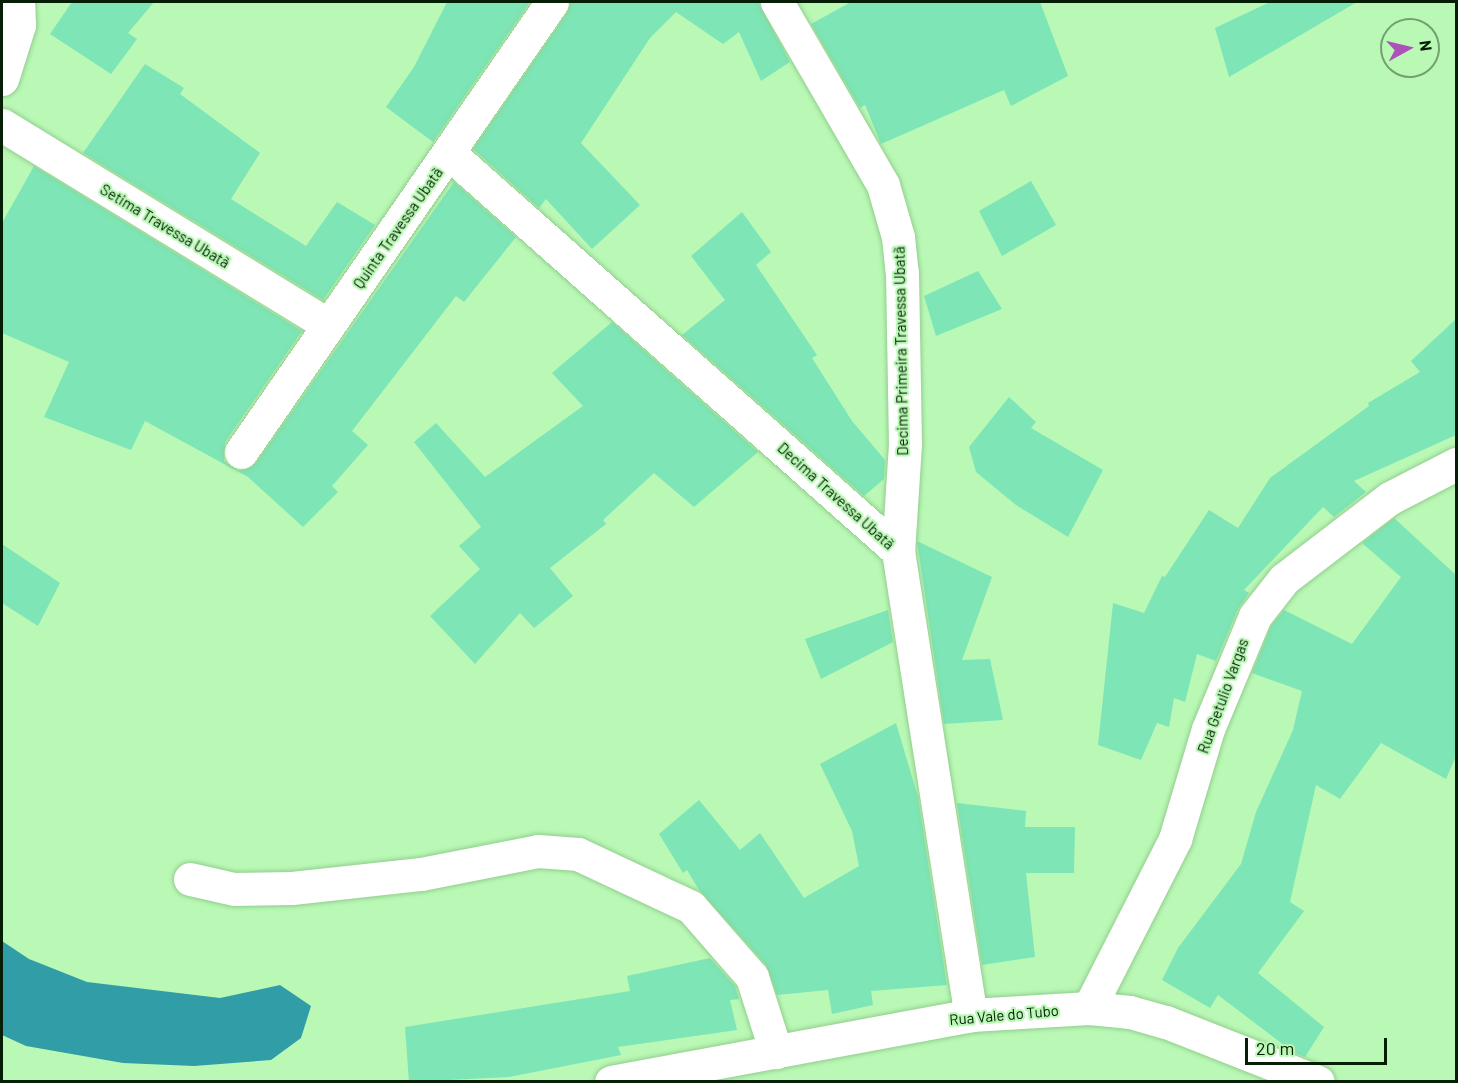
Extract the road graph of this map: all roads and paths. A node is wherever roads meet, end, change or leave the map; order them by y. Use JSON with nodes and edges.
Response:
{"nodes":[{"id":1,"x":18,"y":2,"type":"edge"},
{"id":2,"x":552,"y":2,"type":"edge"},
{"id":3,"x":777,"y":2,"type":"edge"},
{"id":4,"x":2,"y":79,"type":"edge"},
{"id":5,"x":2,"y":125,"type":"edge"},
{"id":6,"x":450,"y":154,"type":"junction"},
{"id":7,"x":329,"y":325,"type":"junction"},
{"id":8,"x":241,"y":452,"type":"dead end"},
{"id":9,"x":1456,"y":464,"type":"edge"},
{"id":10,"x":898,"y":551,"type":"junction"},
{"id":11,"x":190,"y":879,"type":"dead end"},
{"id":12,"x":1089,"y":1008,"type":"junction"},
{"id":13,"x":971,"y":1015,"type":"junction"},
{"id":14,"x":776,"y":1052,"type":"junction"},
{"id":15,"x":611,"y":1082,"type":"edge"},
{"id":16,"x":1318,"y":1082,"type":"edge"}],
"edges":[{"from":1,"to":4,"type":"street"},
{"from":2,"to":6,"type":"street","name":"Quinta Travessa Ubatã"},
{"from":3,"to":10,"type":"street","name":"Decima Primeira Travessa Ubatã"},
{"from":5,"to":7,"type":"street","name":"Setima Travessa Ubatã"},
{"from":6,"to":7,"type":"street","name":"Quinta Travessa Ubatã"},
{"from":6,"to":10,"type":"street","name":"Decima Travessa Ubatã"},
{"from":7,"to":8,"type":"street","name":"Quinta Travessa Ubatã"},
{"from":9,"to":12,"type":"street","name":"Rua Getulio Vargas"},
{"from":10,"to":13,"type":"street","name":"Decima Travessa Ubatã"},
{"from":11,"to":14,"type":"street"},
{"from":12,"to":13,"type":"street","name":"Rua Vale do Tubo"},
{"from":12,"to":16,"type":"street","name":"Rua Vale do Tubo"},
{"from":13,"to":14,"type":"street","name":"Rua Vale do Tubo"},
{"from":14,"to":15,"type":"street","name":"Rua Vale do Tubo"}]}
